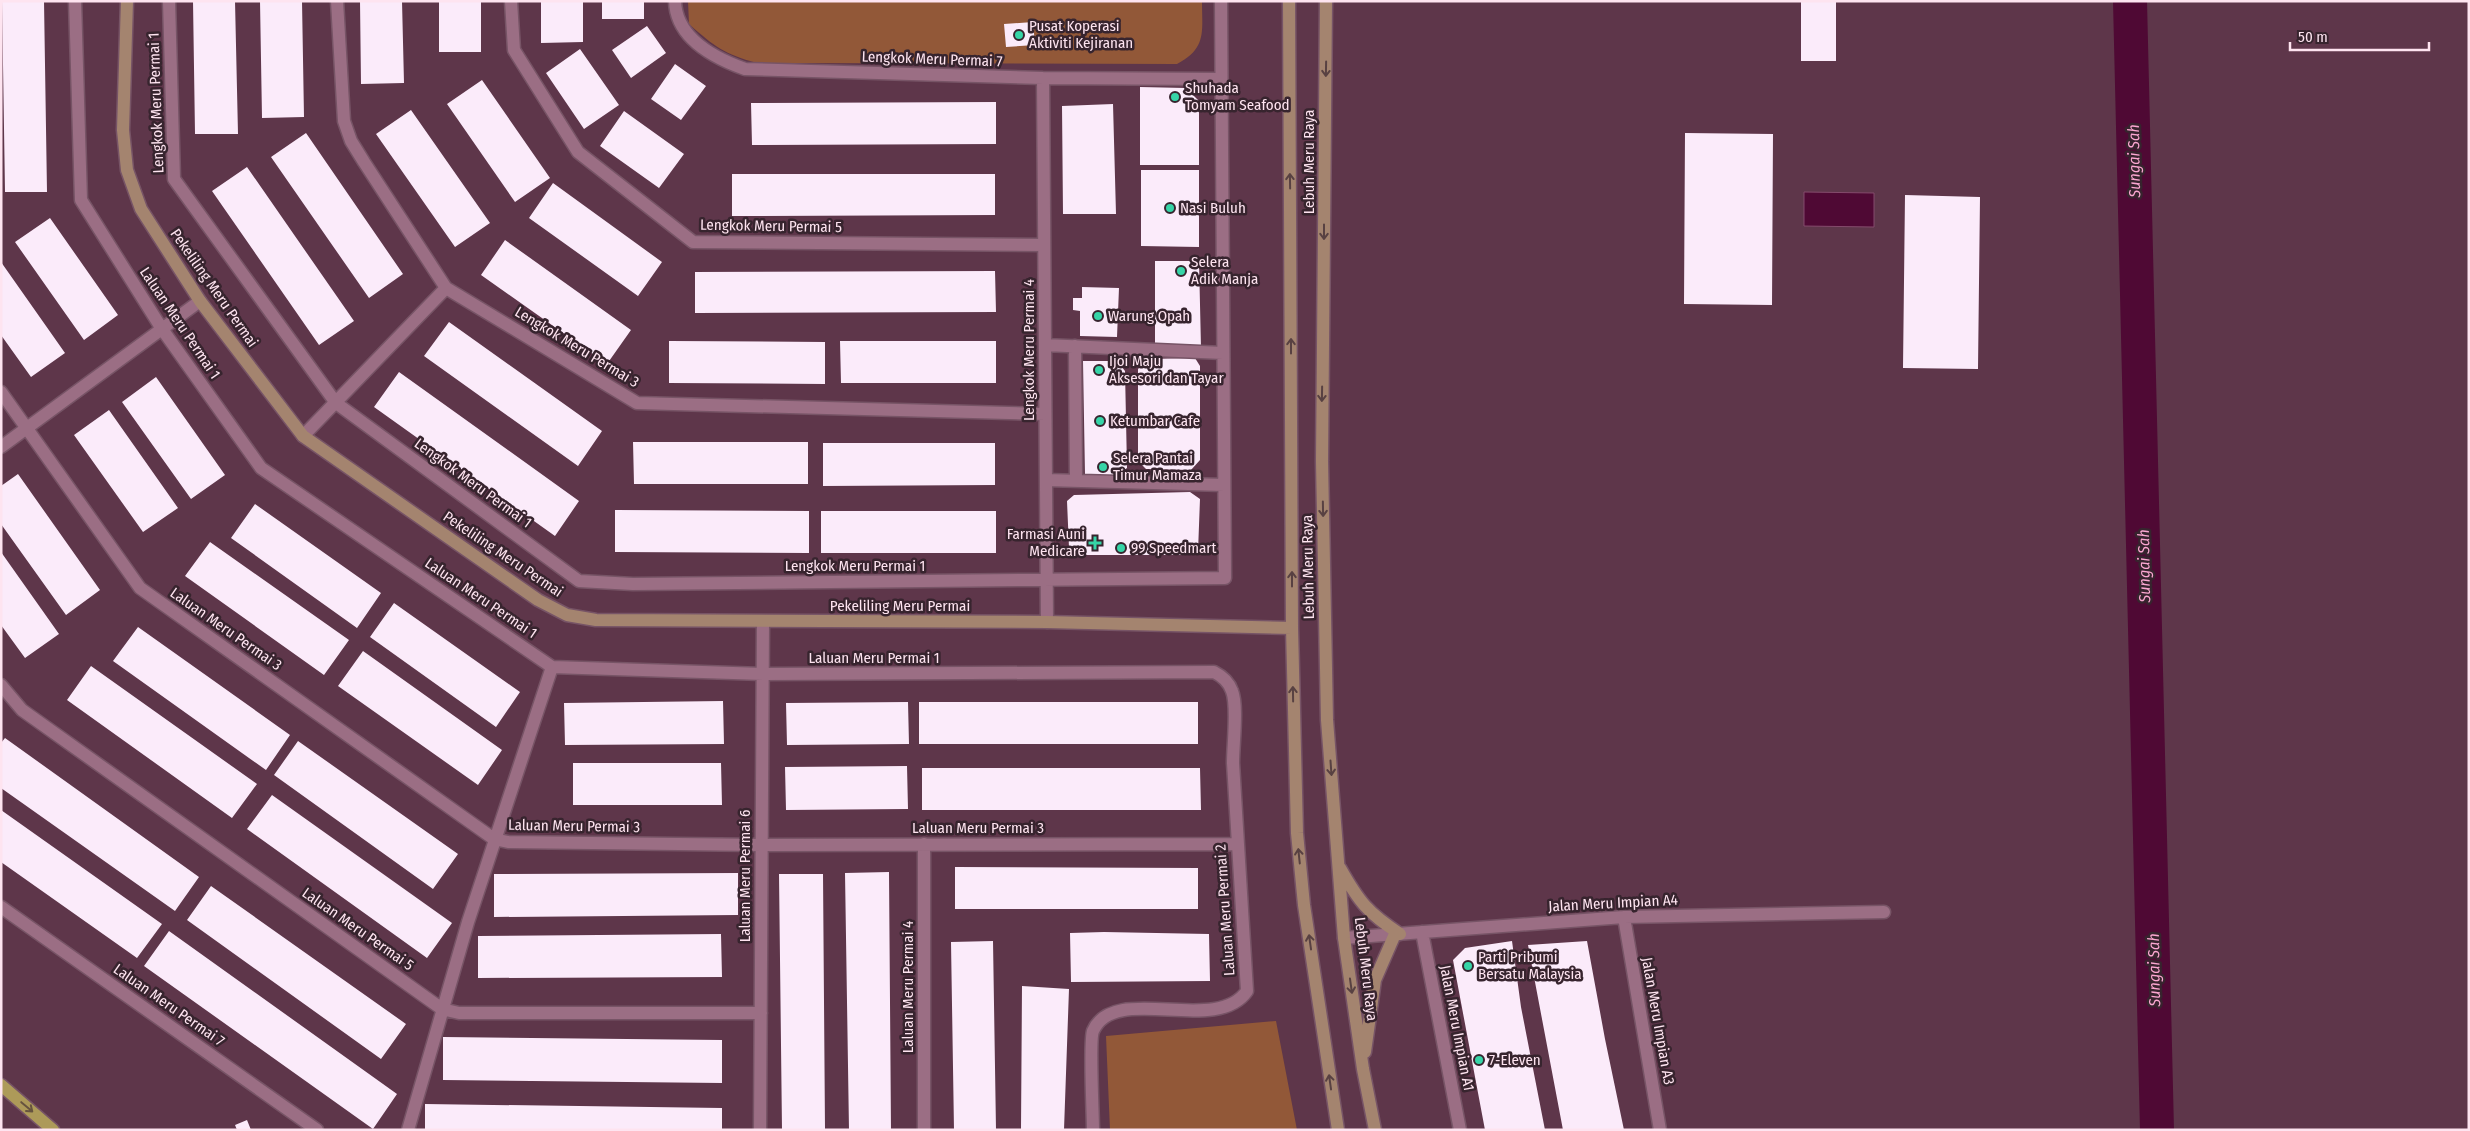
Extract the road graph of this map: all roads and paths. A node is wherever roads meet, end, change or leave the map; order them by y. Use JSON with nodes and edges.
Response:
{"nodes":[{"id":1,"x":75,"y":1,"type":"edge"},
{"id":2,"x":127,"y":1,"type":"edge"},
{"id":3,"x":169,"y":1,"type":"edge"},
{"id":4,"x":337,"y":1,"type":"edge"},
{"id":5,"x":511,"y":1,"type":"edge"},
{"id":6,"x":675,"y":1,"type":"edge"},
{"id":7,"x":1221,"y":1,"type":"edge"},
{"id":8,"x":1290,"y":1,"type":"edge"},
{"id":9,"x":1326,"y":1,"type":"edge"},
{"id":10,"x":1330,"y":1,"type":"edge"},
{"id":11,"x":1326,"y":20,"type":"junction"},
{"id":12,"x":1043,"y":78,"type":"junction"},
{"id":13,"x":1221,"y":79,"type":"junction"},
{"id":14,"x":1044,"y":245,"type":"junction"},
{"id":15,"x":446,"y":288,"type":"junction"},
{"id":16,"x":200,"y":301,"type":"junction"},
{"id":17,"x":162,"y":329,"type":"junction"},
{"id":18,"x":1045,"y":345,"type":"junction"},
{"id":19,"x":1075,"y":346,"type":"junction"},
{"id":20,"x":1223,"y":353,"type":"junction"},
{"id":21,"x":1,"y":392,"type":"edge"},
{"id":22,"x":336,"y":403,"type":"junction"},
{"id":23,"x":1045,"y":414,"type":"junction"},
{"id":24,"x":26,"y":429,"type":"junction"},
{"id":25,"x":303,"y":436,"type":"junction"},
{"id":26,"x":1,"y":447,"type":"edge"},
{"id":27,"x":1046,"y":480,"type":"junction"},
{"id":28,"x":1076,"y":481,"type":"junction"},
{"id":29,"x":1224,"y":485,"type":"junction"},
{"id":30,"x":1047,"y":581,"type":"junction"},
{"id":31,"x":763,"y":622,"type":"junction"},
{"id":32,"x":1047,"y":622,"type":"junction"},
{"id":33,"x":1292,"y":628,"type":"junction"},
{"id":34,"x":552,"y":667,"type":"junction"},
{"id":35,"x":763,"y":674,"type":"junction"},
{"id":36,"x":1227,"y":682,"type":"joint"},
{"id":37,"x":1,"y":685,"type":"edge"},
{"id":38,"x":494,"y":839,"type":"junction"},
{"id":39,"x":924,"y":844,"type":"junction"},
{"id":40,"x":1237,"y":844,"type":"junction"},
{"id":41,"x":762,"y":845,"type":"junction"},
{"id":42,"x":1338,"y":864,"type":"junction"},
{"id":43,"x":1,"y":907,"type":"edge"},
{"id":44,"x":1884,"y":912,"type":"dead end"},
{"id":45,"x":1624,"y":917,"type":"junction"},
{"id":46,"x":1422,"y":932,"type":"junction"},
{"id":47,"x":1398,"y":934,"type":"junction"},
{"id":48,"x":1344,"y":938,"type":"junction"},
{"id":49,"x":442,"y":1009,"type":"junction"},
{"id":50,"x":761,"y":1013,"type":"junction"},
{"id":51,"x":1363,"y":1069,"type":"junction"},
{"id":52,"x":1,"y":1085,"type":"edge"},
{"id":53,"x":54,"y":1130,"type":"edge"},
{"id":54,"x":317,"y":1130,"type":"edge"},
{"id":55,"x":408,"y":1130,"type":"edge"},
{"id":56,"x":760,"y":1130,"type":"edge"},
{"id":57,"x":924,"y":1130,"type":"edge"},
{"id":58,"x":1092,"y":1130,"type":"edge"},
{"id":59,"x":1338,"y":1130,"type":"edge"},
{"id":60,"x":1375,"y":1130,"type":"edge"},
{"id":61,"x":1460,"y":1130,"type":"edge"},
{"id":62,"x":1660,"y":1130,"type":"edge"}],
"edges":[{"from":1,"to":17,"type":"street","name":"Laluan Meru Permai 1"},
{"from":2,"to":16,"type":"main road","name":"Pekeliling Meru Permai"},
{"from":3,"to":22,"type":"street","name":"Lengkok Meru Permai 1"},
{"from":4,"to":15,"type":"street","name":"Lengkok Meru Permai 3"},
{"from":5,"to":14,"type":"street","name":"Lengkok Meru Permai 5"},
{"from":6,"to":12,"type":"street","name":"Lengkok Meru Permai 7"},
{"from":7,"to":13,"type":"street"},
{"from":33,"to":8,"type":"main road","name":"Lebuh Meru Raya","one_way":true},
{"from":9,"to":11,"type":"main road","name":"Lebuh Meru Raya"},
{"from":10,"to":11,"type":"main road"},
{"from":11,"to":42,"type":"main road","name":"Lebuh Meru Raya","one_way":true},
{"from":12,"to":13,"type":"street","name":"Lengkok Meru Permai 7"},
{"from":12,"to":14,"type":"street","name":"Lengkok Meru Permai 4"},
{"from":13,"to":20,"type":"street"},
{"from":14,"to":18,"type":"street","name":"Lengkok Meru Permai 4"},
{"from":15,"to":22,"type":"street"},
{"from":15,"to":23,"type":"street","name":"Lengkok Meru Permai 3"},
{"from":16,"to":17,"type":"street"},
{"from":16,"to":25,"type":"main road","name":"Pekeliling Meru Permai"},
{"from":17,"to":24,"type":"street"},
{"from":17,"to":34,"type":"street","name":"Laluan Meru Permai 1"},
{"from":18,"to":19,"type":"street"},
{"from":18,"to":23,"type":"street","name":"Lengkok Meru Permai 4"},
{"from":19,"to":20,"type":"street"},
{"from":19,"to":28,"type":"street"},
{"from":20,"to":29,"type":"street"},
{"from":21,"to":24,"type":"street","name":"Laluan Meru Permai 3"},
{"from":22,"to":25,"type":"street"},
{"from":22,"to":30,"type":"street","name":"Lengkok Meru Permai 1"},
{"from":23,"to":27,"type":"street","name":"Lengkok Meru Permai 4"},
{"from":24,"to":26,"type":"street"},
{"from":24,"to":38,"type":"street","name":"Laluan Meru Permai 3"},
{"from":25,"to":31,"type":"main road","name":"Pekeliling Meru Permai"},
{"from":27,"to":28,"type":"street"},
{"from":27,"to":30,"type":"street","name":"Lengkok Meru Permai 4"},
{"from":28,"to":29,"type":"street"},
{"from":29,"to":30,"type":"street"},
{"from":30,"to":32,"type":"street","name":"Lengkok Meru Permai 4"},
{"from":31,"to":32,"type":"main road","name":"Pekeliling Meru Permai"},
{"from":31,"to":35,"type":"street","name":"Laluan Meru Permai 6"},
{"from":32,"to":33,"type":"main road","name":"Pekeliling Meru Permai"},
{"from":59,"to":33,"type":"main road","name":"Lebuh Meru Raya","one_way":true},
{"from":34,"to":35,"type":"street","name":"Laluan Meru Permai 1"},
{"from":34,"to":38,"type":"street"},
{"from":35,"to":36,"type":"street","name":"Laluan Meru Permai 1"},
{"from":35,"to":41,"type":"street","name":"Laluan Meru Permai 6"},
{"from":36,"to":40,"type":"street","name":"Laluan Meru Permai 2"},
{"from":37,"to":49,"type":"street","name":"Laluan Meru Permai 5"},
{"from":38,"to":41,"type":"street","name":"Laluan Meru Permai 3"},
{"from":38,"to":49,"type":"street"},
{"from":39,"to":40,"type":"street","name":"Laluan Meru Permai 3"},
{"from":39,"to":41,"type":"street","name":"Laluan Meru Permai 3"},
{"from":39,"to":57,"type":"street","name":"Laluan Meru Permai 4"},
{"from":40,"to":58,"type":"street","name":"Laluan Meru Permai 2"},
{"from":41,"to":50,"type":"street","name":"Laluan Meru Permai 6"},
{"from":42,"to":47,"type":"main road"},
{"from":42,"to":48,"type":"main road","name":"Lebuh Meru Raya"},
{"from":43,"to":54,"type":"street","name":"Laluan Meru Permai 7"},
{"from":44,"to":45,"type":"street","name":"Jalan Meru Impian A4"},
{"from":45,"to":46,"type":"street","name":"Jalan Meru Impian A4"},
{"from":45,"to":62,"type":"street","name":"Jalan Meru Impian A3"},
{"from":46,"to":47,"type":"street","name":"Jalan Meru Impian A4"},
{"from":46,"to":61,"type":"street","name":"Jalan Meru Impian A1"},
{"from":47,"to":48,"type":"street","name":"Jalan Meru Impian A4"},
{"from":47,"to":51,"type":"main road"},
{"from":48,"to":51,"type":"main road","name":"Lebuh Meru Raya","one_way":true},
{"from":49,"to":50,"type":"street","name":"Laluan Meru Permai 5"},
{"from":49,"to":55,"type":"street"},
{"from":50,"to":56,"type":"street","name":"Laluan Meru Permai 6"},
{"from":51,"to":60,"type":"main road","name":"Lebuh Meru Raya"},
{"from":52,"to":53,"type":"main road","one_way":true}]}
